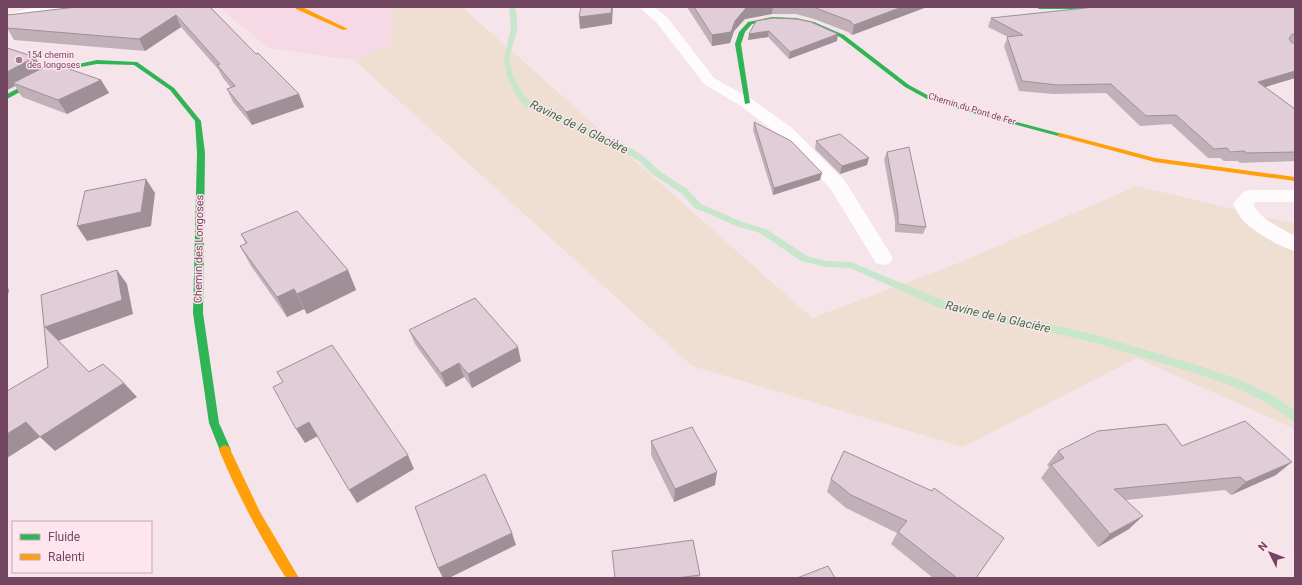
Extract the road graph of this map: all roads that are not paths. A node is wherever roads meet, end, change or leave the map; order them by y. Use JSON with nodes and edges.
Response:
{"nodes":[{"id":1,"x":53,"y":7,"type":"edge"},
{"id":2,"x":299,"y":7,"type":"edge"},
{"id":3,"x":646,"y":7,"type":"edge"},
{"id":4,"x":1039,"y":7,"type":"edge"},
{"id":5,"x":1082,"y":7,"type":"edge"},
{"id":6,"x":7,"y":18,"type":"edge"},
{"id":7,"x":345,"y":29,"type":"dead end"},
{"id":8,"x":7,"y":97,"type":"edge"},
{"id":9,"x":748,"y":103,"type":"junction"},
{"id":10,"x":1295,"y":179,"type":"edge"},
{"id":11,"x":1295,"y":196,"type":"edge"},
{"id":12,"x":1295,"y":244,"type":"edge"},
{"id":13,"x":883,"y":258,"type":"dead end"},
{"id":14,"x":293,"y":578,"type":"edge"}],
"edges":[{"from":1,"to":6,"type":"street"},
{"from":2,"to":7,"type":"street"},
{"from":3,"to":9,"type":"street"},
{"from":4,"to":5,"type":"street"},
{"from":8,"to":14,"type":"street","name":"Chemin des Longoses"},
{"from":9,"to":10,"type":"street","name":"Chemin du Pont de Fer"},
{"from":9,"to":13,"type":"street"},
{"from":11,"to":12,"type":"street"}]}
